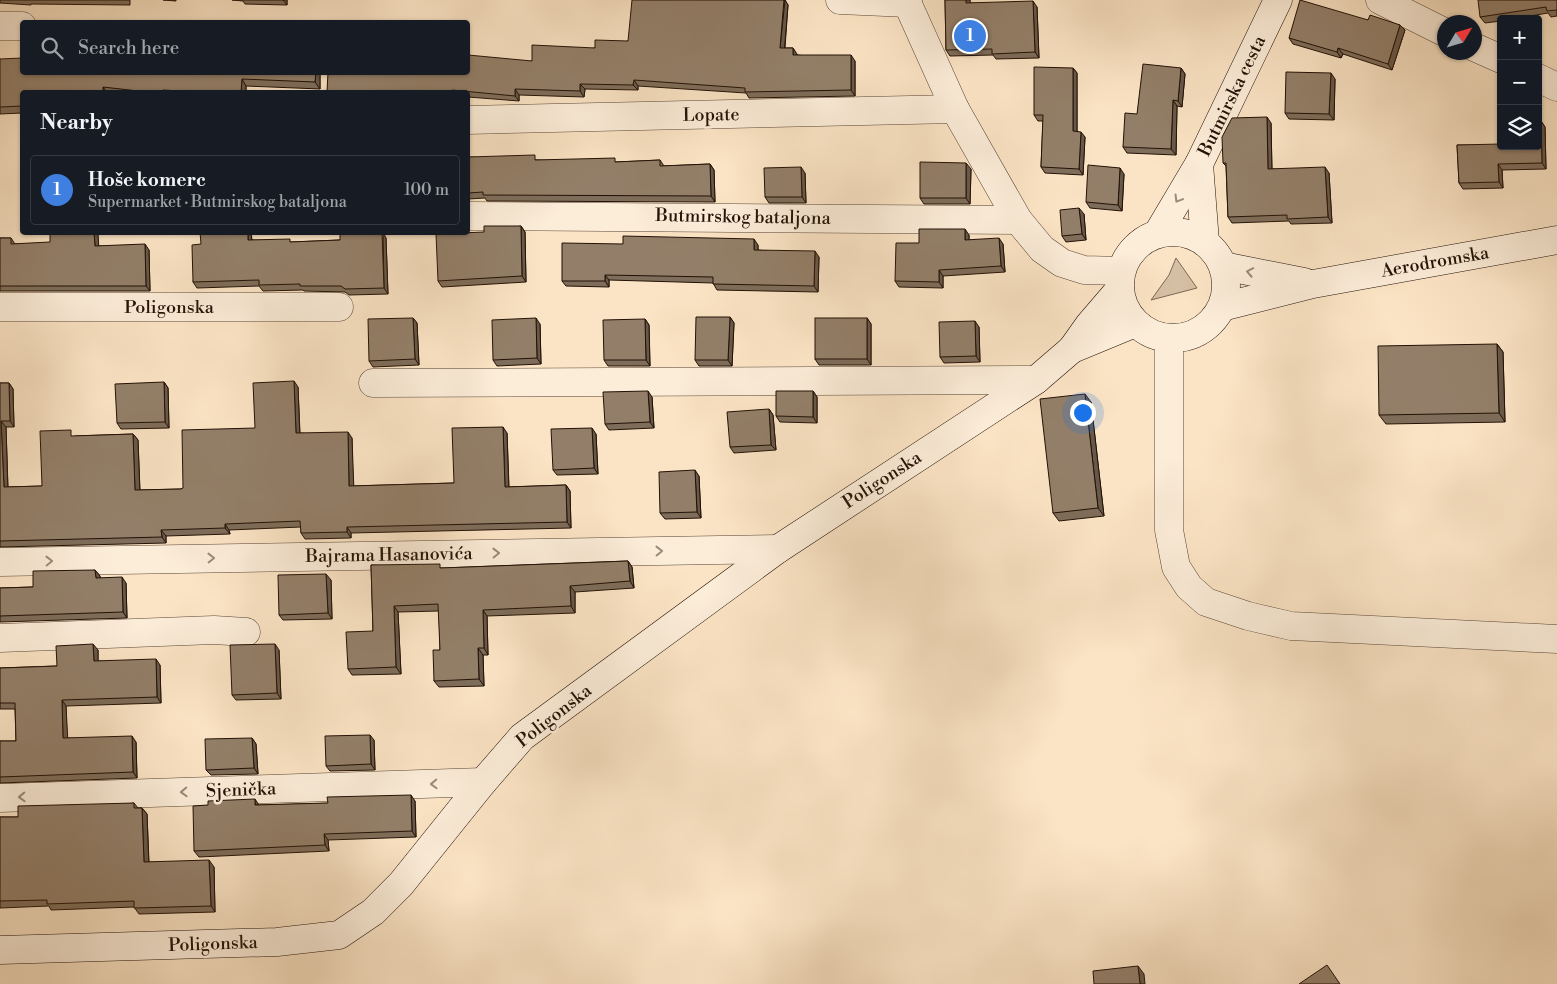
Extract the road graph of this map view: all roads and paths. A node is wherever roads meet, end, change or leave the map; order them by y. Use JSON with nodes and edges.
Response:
{"nodes":[{"id":1,"x":840,"y":0,"type":"edge"},
{"id":2,"x":1278,"y":0,"type":"edge"},
{"id":3,"x":1380,"y":0,"type":"edge"},
{"id":4,"x":907,"y":1,"type":"edge"},
{"id":5,"x":0,"y":26,"type":"edge"},
{"id":6,"x":20,"y":26,"type":"edge"},
{"id":7,"x":1437,"y":28,"type":"edge"},
{"id":8,"x":1482,"y":50,"type":"edge"},
{"id":9,"x":1497,"y":58,"type":"edge"},
{"id":10,"x":1542,"y":80,"type":"edge"},
{"id":11,"x":1557,"y":87,"type":"edge"},
{"id":12,"x":955,"y":109,"type":"junction"},
{"id":13,"x":470,"y":120,"type":"edge"},
{"id":14,"x":1199,"y":164,"type":"junction"},
{"id":15,"x":470,"y":216,"type":"edge"},
{"id":16,"x":1018,"y":220,"type":"junction"},
{"id":17,"x":1158,"y":233,"type":"junction"},
{"id":18,"x":1557,"y":240,"type":"edge"},
{"id":19,"x":1205,"y":242,"type":"junction"},
{"id":20,"x":1223,"y":266,"type":"junction"},
{"id":21,"x":1120,"y":280,"type":"junction"},
{"id":22,"x":1312,"y":284,"type":"junction"},
{"id":23,"x":0,"y":307,"type":"edge"},
{"id":24,"x":339,"y":307,"type":"dead end"},
{"id":25,"x":1222,"y":307,"type":"junction"},
{"id":26,"x":1135,"y":323,"type":"junction"},
{"id":27,"x":1169,"y":339,"type":"junction"},
{"id":28,"x":1072,"y":350,"type":"junction"},
{"id":29,"x":1036,"y":380,"type":"junction"},
{"id":30,"x":373,"y":383,"type":"dead end"},
{"id":31,"x":778,"y":549,"type":"junction"},
{"id":32,"x":0,"y":562,"type":"edge"},
{"id":33,"x":246,"y":632,"type":"dead end"},
{"id":34,"x":0,"y":638,"type":"edge"},
{"id":35,"x":1557,"y":639,"type":"edge"},
{"id":36,"x":483,"y":782,"type":"junction"},
{"id":37,"x":0,"y":798,"type":"edge"},
{"id":38,"x":0,"y":950,"type":"edge"}],
"edges":[{"from":1,"to":4,"type":"street"},
{"from":2,"to":14,"type":"street","name":"Butmirska cesta"},
{"from":3,"to":7,"type":"street"},
{"from":4,"to":12,"type":"street"},
{"from":5,"to":6,"type":"street"},
{"from":8,"to":9,"type":"street"},
{"from":10,"to":11,"type":"street"},
{"from":12,"to":13,"type":"street","name":"Lopate"},
{"from":12,"to":16,"type":"street"},
{"from":14,"to":17,"type":"street","name":"Butmirska cesta","one_way":true},
{"from":14,"to":19,"type":"street","name":"Butmirska cesta"},
{"from":15,"to":16,"type":"street","name":"Butmirskog bataljona"},
{"from":16,"to":21,"type":"street"},
{"from":17,"to":19,"type":"street"},
{"from":17,"to":21,"type":"street"},
{"from":18,"to":22,"type":"street","name":"Aerodromska"},
{"from":19,"to":20,"type":"street"},
{"from":22,"to":20,"type":"street","name":"Aerodromska","one_way":true},
{"from":20,"to":25,"type":"street"},
{"from":21,"to":26,"type":"street"},
{"from":21,"to":28,"type":"street","name":"Poligonska"},
{"from":22,"to":25,"type":"street","name":"Aerodromska"},
{"from":23,"to":24,"type":"street","name":"Poligonska"},
{"from":25,"to":27,"type":"street"},
{"from":26,"to":27,"type":"street"},
{"from":26,"to":28,"type":"street","name":"Poligonska"},
{"from":27,"to":35,"type":"street"},
{"from":28,"to":29,"type":"street","name":"Poligonska"},
{"from":29,"to":30,"type":"street"},
{"from":29,"to":31,"type":"street","name":"Poligonska"},
{"from":32,"to":31,"type":"street","name":"Bajrama Hasanovića","one_way":true},
{"from":31,"to":36,"type":"street","name":"Poligonska"},
{"from":33,"to":34,"type":"street"},
{"from":36,"to":37,"type":"street","name":"Sjenička","one_way":true},
{"from":36,"to":38,"type":"street","name":"Poligonska"}]}
